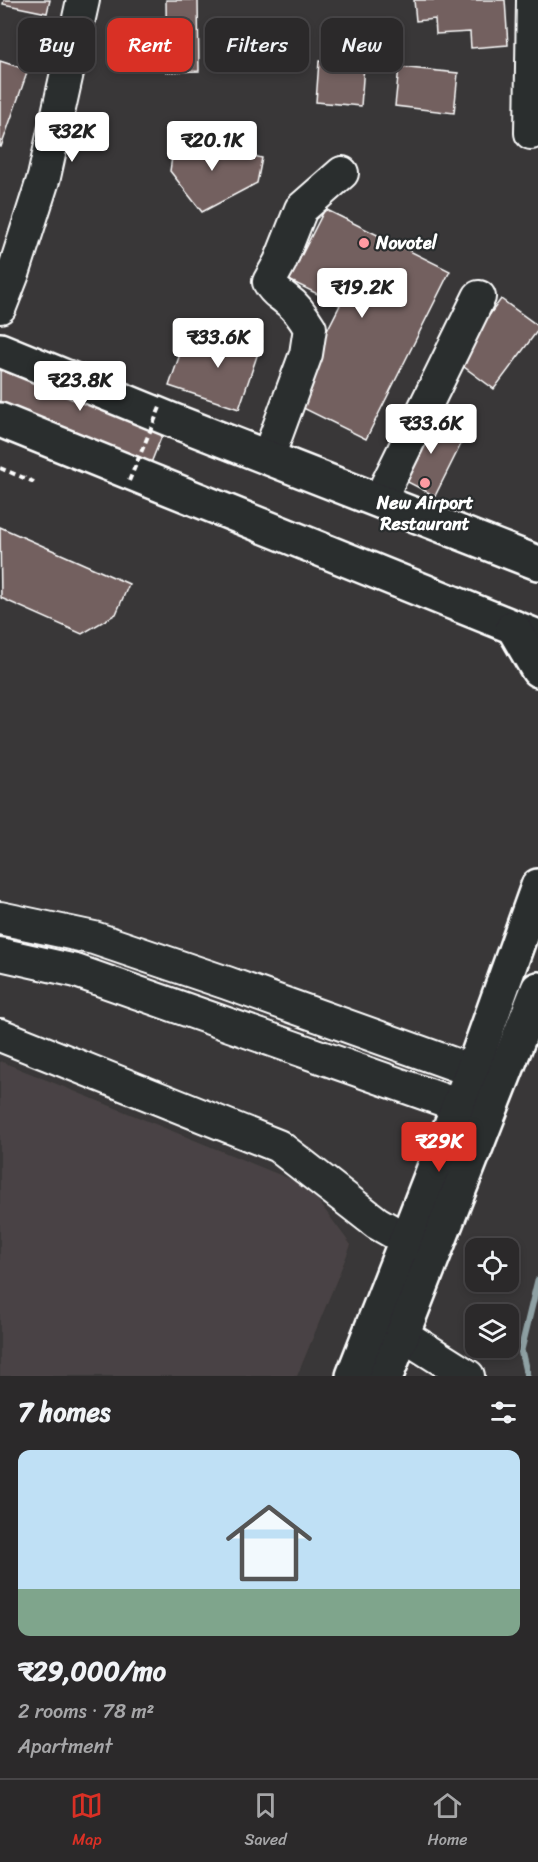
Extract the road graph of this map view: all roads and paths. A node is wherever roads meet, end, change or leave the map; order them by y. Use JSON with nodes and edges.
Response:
{"nodes":[{"id":1,"x":83,"y":0,"type":"edge"},
{"id":2,"x":533,"y":0,"type":"edge"},
{"id":3,"x":531,"y":133,"type":"dead end"},
{"id":4,"x":342,"y":173,"type":"dead end"},
{"id":5,"x":479,"y":297,"type":"dead end"},
{"id":6,"x":0,"y":307,"type":"edge"},
{"id":7,"x":0,"y":350,"type":"edge"},
{"id":8,"x":161,"y":405,"type":"dead end"},
{"id":9,"x":0,"y":420,"type":"edge"},
{"id":10,"x":268,"y":457,"type":"junction"},
{"id":11,"x":0,"y":468,"type":"edge"},
{"id":12,"x":129,"y":481,"type":"dead end"},
{"id":13,"x":34,"y":482,"type":"dead end"},
{"id":14,"x":379,"y":501,"type":"junction"},
{"id":15,"x":538,"y":563,"type":"edge"},
{"id":16,"x":526,"y":632,"type":"edge"},
{"id":17,"x":538,"y":670,"type":"edge"},
{"id":18,"x":538,"y":886,"type":"edge"},
{"id":19,"x":0,"y":918,"type":"edge"},
{"id":20,"x":0,"y":954,"type":"edge"},
{"id":21,"x":538,"y":989,"type":"edge"},
{"id":22,"x":0,"y":1035,"type":"edge"},
{"id":23,"x":487,"y":1076,"type":"junction"},
{"id":24,"x":458,"y":1106,"type":"junction"},
{"id":25,"x":489,"y":1117,"type":"junction"},
{"id":26,"x":407,"y":1240,"type":"junction"},
{"id":27,"x":378,"y":1315,"type":"junction"},
{"id":28,"x":403,"y":1335,"type":"junction"},
{"id":29,"x":353,"y":1376,"type":"edge"},
{"id":30,"x":386,"y":1376,"type":"edge"},
{"id":31,"x":468,"y":1376,"type":"edge"}],
"edges":[{"from":1,"to":6,"type":"street"},
{"from":2,"to":3,"type":"street"},
{"from":4,"to":10,"type":"street"},
{"from":5,"to":14,"type":"street"},
{"from":7,"to":10,"type":"main road"},
{"from":8,"to":12,"type":"path","bridge":true},
{"from":9,"to":16,"type":"main road"},
{"from":10,"to":14,"type":"main road"},
{"from":11,"to":13,"type":"path"},
{"from":14,"to":15,"type":"main road"},
{"from":16,"to":17,"type":"main road"},
{"from":18,"to":23,"type":"main road"},
{"from":19,"to":23,"type":"street"},
{"from":20,"to":24,"type":"street"},
{"from":21,"to":23,"type":"main road"},
{"from":22,"to":26,"type":"street"},
{"from":23,"to":24,"type":"main road"},
{"from":23,"to":25,"type":"main road"},
{"from":24,"to":25,"type":"street"},
{"from":24,"to":26,"type":"main road"},
{"from":25,"to":28,"type":"main road"},
{"from":26,"to":27,"type":"main road"},
{"from":27,"to":28,"type":"street"},
{"from":27,"to":29,"type":"main road"},
{"from":28,"to":30,"type":"main road"},
{"from":28,"to":31,"type":"street"}]}
